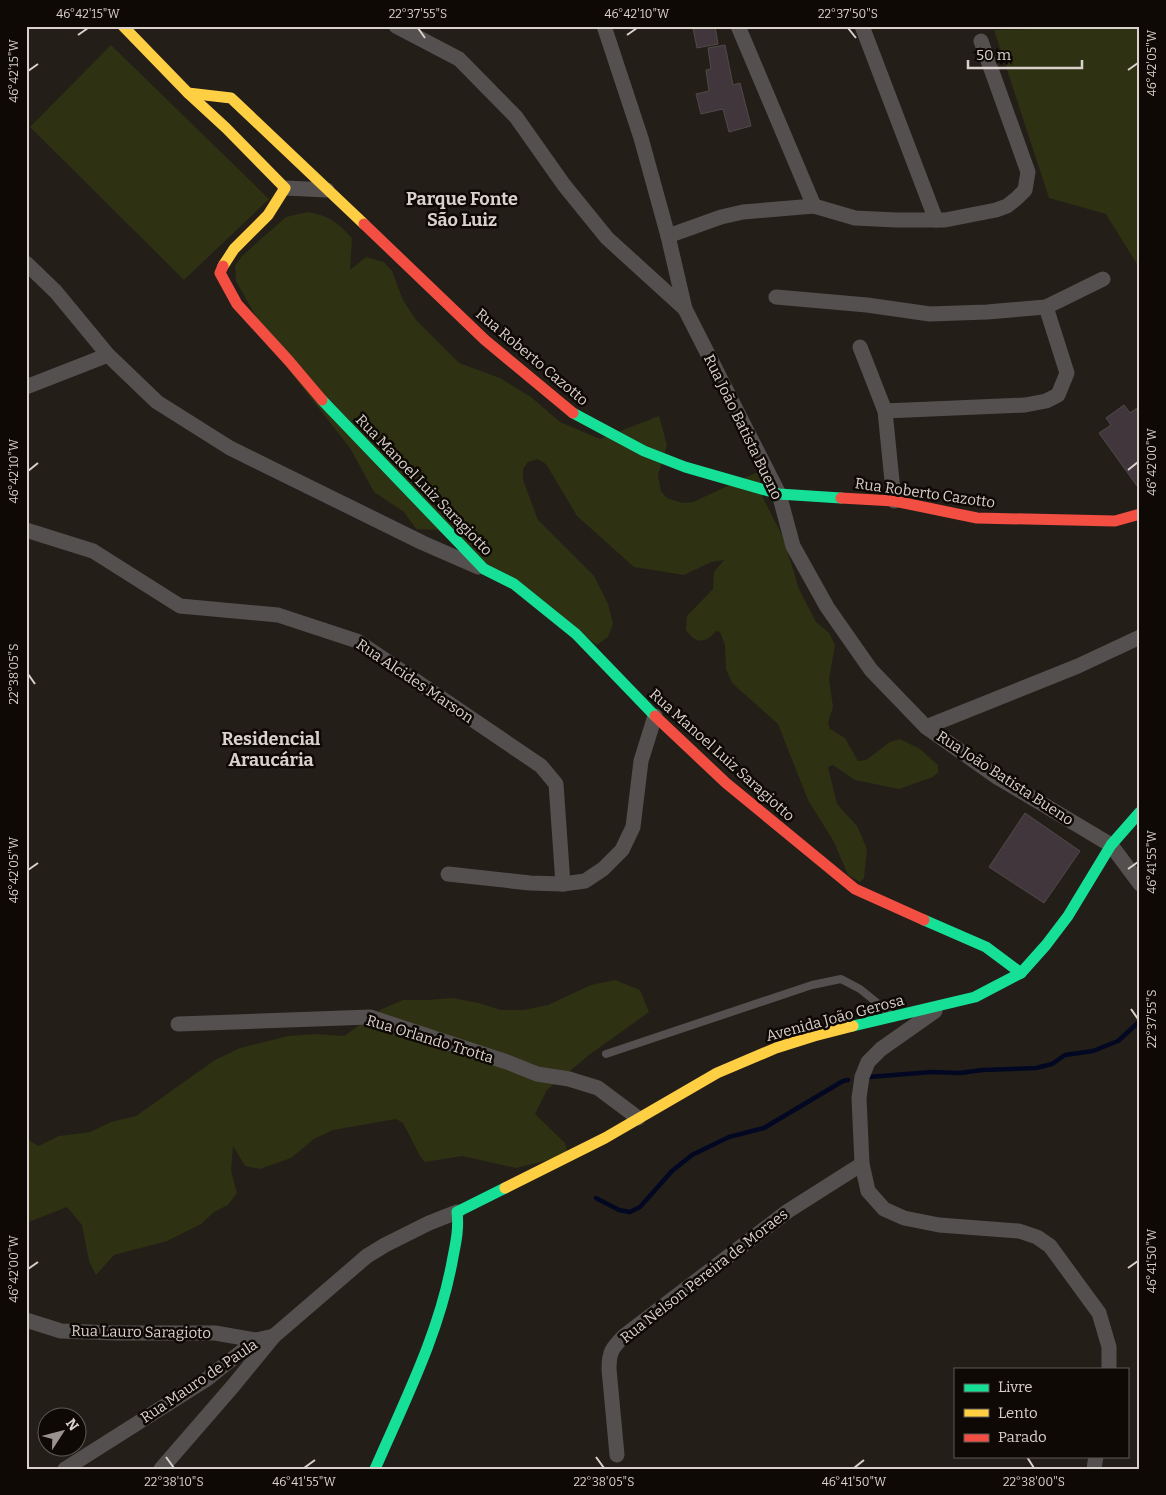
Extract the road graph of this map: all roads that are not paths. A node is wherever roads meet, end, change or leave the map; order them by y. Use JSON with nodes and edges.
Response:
{"nodes":[{"id":1,"x":123,"y":26,"type":"edge"},
{"id":2,"x":396,"y":26,"type":"edge"},
{"id":3,"x":604,"y":26,"type":"edge"},
{"id":4,"x":738,"y":26,"type":"edge"},
{"id":5,"x":862,"y":26,"type":"edge"},
{"id":6,"x":982,"y":41,"type":"dead end"},
{"id":7,"x":188,"y":93,"type":"junction"},
{"id":8,"x":285,"y":188,"type":"junction"},
{"id":9,"x":327,"y":190,"type":"junction"},
{"id":10,"x":814,"y":206,"type":"junction"},
{"id":11,"x":936,"y":220,"type":"junction"},
{"id":12,"x":668,"y":236,"type":"junction"},
{"id":13,"x":26,"y":263,"type":"edge"},
{"id":14,"x":1103,"y":279,"type":"dead end"},
{"id":15,"x":776,"y":297,"type":"dead end"},
{"id":16,"x":1046,"y":307,"type":"junction"},
{"id":17,"x":685,"y":309,"type":"junction"},
{"id":18,"x":860,"y":346,"type":"dead end"},
{"id":19,"x":108,"y":355,"type":"junction"},
{"id":20,"x":26,"y":387,"type":"edge"},
{"id":21,"x":885,"y":411,"type":"junction"},
{"id":22,"x":778,"y":494,"type":"junction"},
{"id":23,"x":894,"y":501,"type":"junction"},
{"id":24,"x":1140,"y":514,"type":"edge"},
{"id":25,"x":26,"y":530,"type":"edge"},
{"id":26,"x":484,"y":569,"type":"junction"},
{"id":27,"x":1140,"y":637,"type":"edge"},
{"id":28,"x":655,"y":716,"type":"junction"},
{"id":29,"x":926,"y":727,"type":"junction"},
{"id":30,"x":1140,"y":812,"type":"edge"},
{"id":31,"x":1111,"y":845,"type":"junction"},
{"id":32,"x":448,"y":874,"type":"dead end"},
{"id":33,"x":563,"y":884,"type":"junction"},
{"id":34,"x":1140,"y":884,"type":"edge"},
{"id":35,"x":1021,"y":972,"type":"junction"},
{"id":36,"x":942,"y":1006,"type":"junction"},
{"id":37,"x":894,"y":1017,"type":"junction"},
{"id":38,"x":178,"y":1024,"type":"dead end"},
{"id":39,"x":606,"y":1054,"type":"dead end"},
{"id":40,"x":638,"y":1118,"type":"junction"},
{"id":41,"x":862,"y":1164,"type":"junction"},
{"id":42,"x":457,"y":1212,"type":"junction"},
{"id":43,"x":26,"y":1320,"type":"edge"},
{"id":44,"x":274,"y":1336,"type":"junction"},
{"id":45,"x":256,"y":1340,"type":"junction"},
{"id":46,"x":1109,"y":1368,"type":"edge"},
{"id":47,"x":618,"y":1455,"type":"dead end"},
{"id":48,"x":65,"y":1469,"type":"edge"},
{"id":49,"x":161,"y":1469,"type":"edge"},
{"id":50,"x":375,"y":1469,"type":"edge"}],
"edges":[{"from":1,"to":7,"type":"street"},
{"from":2,"to":17,"type":"street"},
{"from":3,"to":12,"type":"street","name":"Rua João Batista Bueno"},
{"from":4,"to":10,"type":"street"},
{"from":5,"to":11,"type":"street"},
{"from":6,"to":11,"type":"street"},
{"from":7,"to":8,"type":"street"},
{"from":7,"to":9,"type":"street","name":"Rua Roberto Cazotto"},
{"from":8,"to":9,"type":"street"},
{"from":8,"to":26,"type":"street","name":"Rua Manoel Luiz Saragiotto"},
{"from":9,"to":22,"type":"street","name":"Rua Roberto Cazotto"},
{"from":10,"to":11,"type":"street"},
{"from":10,"to":12,"type":"street"},
{"from":12,"to":17,"type":"street","name":"Rua João Batista Bueno"},
{"from":13,"to":19,"type":"street"},
{"from":14,"to":16,"type":"street"},
{"from":15,"to":16,"type":"street"},
{"from":16,"to":21,"type":"street"},
{"from":17,"to":22,"type":"street","name":"Rua João Batista Bueno"},
{"from":18,"to":21,"type":"street"},
{"from":19,"to":20,"type":"street"},
{"from":19,"to":26,"type":"street"},
{"from":21,"to":23,"type":"street"},
{"from":22,"to":23,"type":"street","name":"Rua Roberto Cazotto"},
{"from":22,"to":29,"type":"street","name":"Rua João Batista Bueno"},
{"from":23,"to":24,"type":"street","name":"Rua Roberto Cazotto"},
{"from":25,"to":33,"type":"street","name":"Rua Alcides Marson"},
{"from":26,"to":28,"type":"street","name":"Rua Manoel Luiz Saragiotto"},
{"from":27,"to":29,"type":"street"},
{"from":28,"to":33,"type":"street"},
{"from":28,"to":35,"type":"street","name":"Rua Manoel Luiz Saragiotto"},
{"from":29,"to":31,"type":"street","name":"Rua João Batista Bueno"},
{"from":30,"to":31,"type":"street","name":"Avenida João Gerosa"},
{"from":31,"to":34,"type":"street"},
{"from":31,"to":35,"type":"street","name":"Avenida João Gerosa"},
{"from":32,"to":33,"type":"street"},
{"from":35,"to":36,"type":"street","name":"Avenida João Gerosa"},
{"from":36,"to":37,"type":"street","name":"Avenida João Gerosa"},
{"from":36,"to":41,"type":"street"},
{"from":37,"to":39,"type":"lane"},
{"from":37,"to":40,"type":"street","name":"Avenida João Gerosa"},
{"from":38,"to":40,"type":"street","name":"Rua Orlando Trotta"},
{"from":40,"to":42,"type":"street","name":"Avenida João Gerosa"},
{"from":41,"to":46,"type":"street"},
{"from":41,"to":47,"type":"street","name":"Rua Nelson Pereira de Moraes"},
{"from":42,"to":44,"type":"street","name":"Rua Mauro de Paula"},
{"from":42,"to":50,"type":"street"},
{"from":43,"to":45,"type":"street","name":"Rua Lauro Saragioto"},
{"from":44,"to":45,"type":"street","name":"Rua Mauro de Paula"},
{"from":44,"to":49,"type":"street"},
{"from":45,"to":48,"type":"street","name":"Rua Mauro de Paula"}]}
